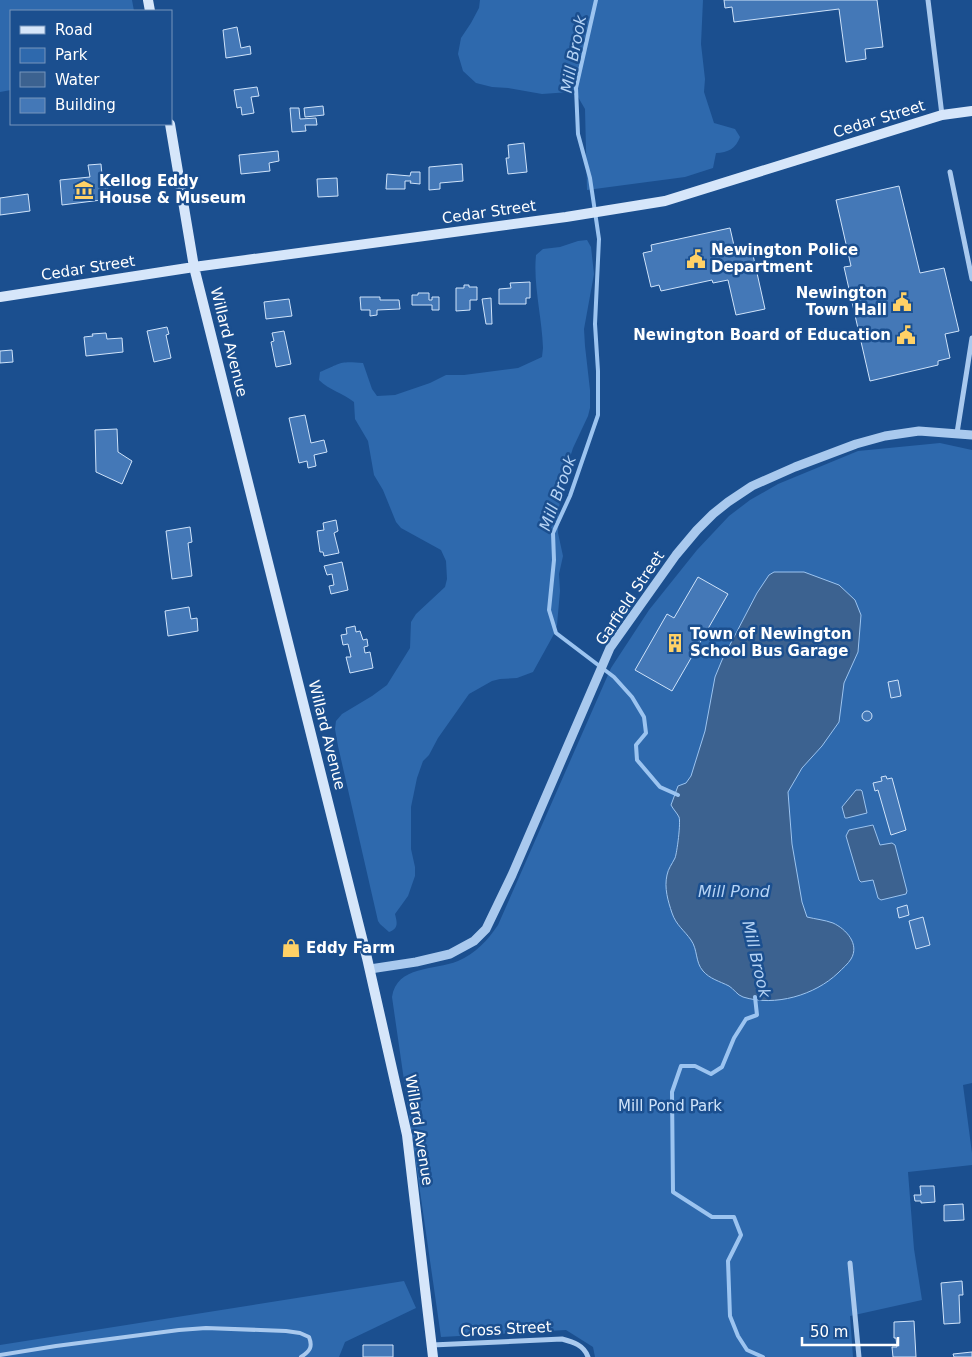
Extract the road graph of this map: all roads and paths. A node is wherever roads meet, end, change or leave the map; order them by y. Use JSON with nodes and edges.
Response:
{"nodes":[{"id":1,"x":928,"y":0,"type":"edge"},
{"id":2,"x":972,"y":111,"type":"edge"},
{"id":3,"x":942,"y":115,"type":"junction"},
{"id":4,"x":170,"y":125,"type":"edge"},
{"id":5,"x":950,"y":172,"type":"dead end"},
{"id":6,"x":194,"y":267,"type":"junction"},
{"id":7,"x":972,"y":279,"type":"edge"},
{"id":8,"x":0,"y":297,"type":"edge"},
{"id":9,"x":972,"y":338,"type":"edge"},
{"id":10,"x":957,"y":433,"type":"junction"},
{"id":11,"x":972,"y":435,"type":"edge"},
{"id":12,"x":370,"y":969,"type":"junction"},
{"id":13,"x":850,"y":1263,"type":"dead end"},
{"id":14,"x":432,"y":1345,"type":"junction"},
{"id":15,"x":0,"y":1355,"type":"edge"},
{"id":16,"x":301,"y":1357,"type":"edge"},
{"id":17,"x":433,"y":1357,"type":"edge"},
{"id":18,"x":588,"y":1357,"type":"edge"},
{"id":19,"x":858,"y":1357,"type":"edge"}],
"edges":[{"from":1,"to":3,"type":"street"},
{"from":2,"to":3,"type":"main road","name":"Cedar Street"},
{"from":3,"to":6,"type":"main road","name":"Cedar Street"},
{"from":4,"to":6,"type":"main road","name":"Willard Avenue"},
{"from":5,"to":7,"type":"street"},
{"from":6,"to":8,"type":"main road","name":"Cedar Street"},
{"from":6,"to":12,"type":"main road","name":"Willard Avenue"},
{"from":9,"to":10,"type":"street"},
{"from":10,"to":11,"type":"street","name":"Garfield Street"},
{"from":10,"to":12,"type":"street","name":"Garfield Street"},
{"from":12,"to":14,"type":"main road","name":"Willard Avenue"},
{"from":13,"to":19,"type":"street"},
{"from":14,"to":17,"type":"main road","name":"Willard Avenue"},
{"from":14,"to":18,"type":"street","name":"Cross Street"},
{"from":15,"to":16,"type":"lane"}]}
